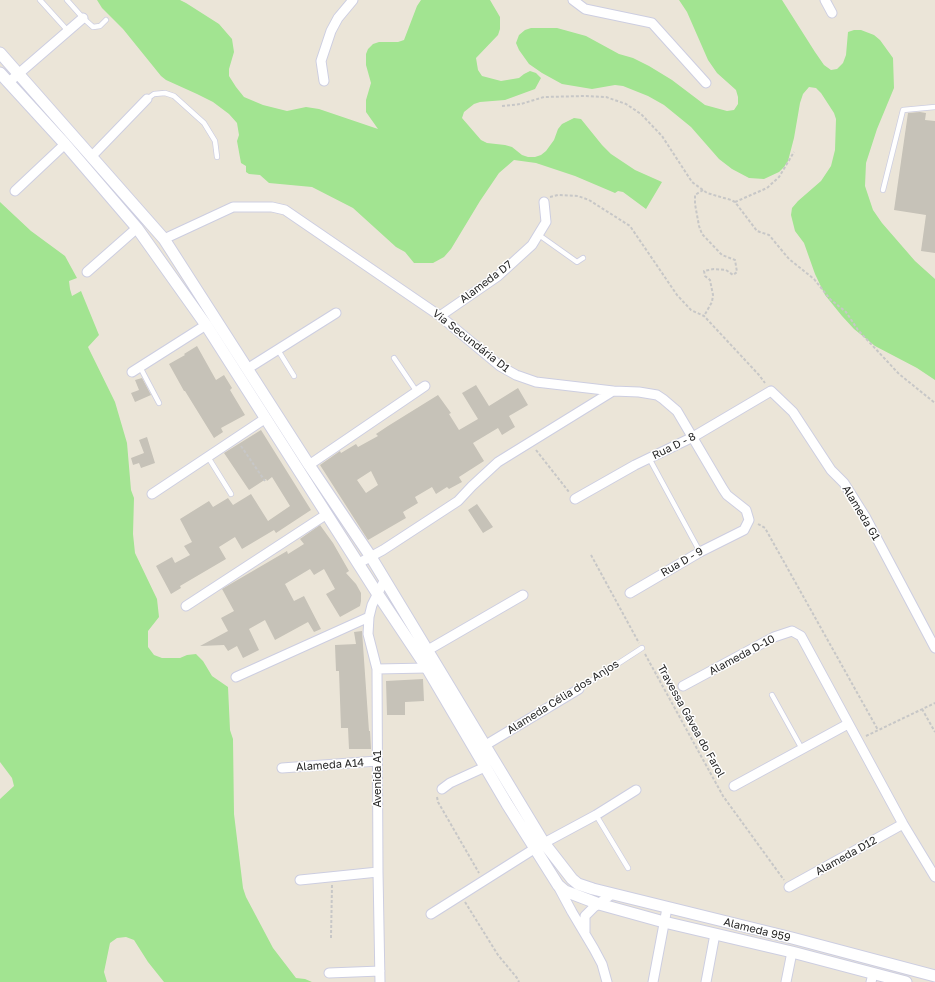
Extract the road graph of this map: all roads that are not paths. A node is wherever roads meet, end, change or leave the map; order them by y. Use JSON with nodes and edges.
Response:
{"nodes":[{"id":1,"x":40,"y":0,"type":"edge"},
{"id":2,"x":67,"y":0,"type":"edge"},
{"id":3,"x":352,"y":0,"type":"edge"},
{"id":4,"x":573,"y":0,"type":"edge"},
{"id":5,"x":825,"y":0,"type":"edge"},
{"id":6,"x":832,"y":13,"type":"dead end"},
{"id":7,"x":83,"y":18,"type":"junction"},
{"id":8,"x":106,"y":20,"type":"dead end"},
{"id":9,"x":68,"y":32,"type":"junction"},
{"id":10,"x":1,"y":55,"type":"edge"},
{"id":11,"x":0,"y":73,"type":"edge"},
{"id":12,"x":19,"y":74,"type":"junction"},
{"id":13,"x":324,"y":81,"type":"dead end"},
{"id":14,"x":9,"y":82,"type":"junction"},
{"id":15,"x":706,"y":83,"type":"dead end"},
{"id":16,"x":147,"y":99,"type":"joint"},
{"id":17,"x":935,"y":107,"type":"edge"},
{"id":18,"x":65,"y":144,"type":"junction"},
{"id":19,"x":92,"y":156,"type":"junction"},
{"id":20,"x":217,"y":157,"type":"dead end"},
{"id":21,"x":884,"y":190,"type":"dead end"},
{"id":22,"x":15,"y":191,"type":"dead end"},
{"id":23,"x":544,"y":202,"type":"road end"},
{"id":24,"x":137,"y":228,"type":"junction"},
{"id":25,"x":539,"y":235,"type":"junction"},
{"id":26,"x":164,"y":238,"type":"junction"},
{"id":27,"x":583,"y":258,"type":"dead end"},
{"id":28,"x":88,"y":272,"type":"dead end"},
{"id":29,"x":336,"y":313,"type":"dead end"},
{"id":30,"x":440,"y":316,"type":"junction"},
{"id":31,"x":206,"y":325,"type":"junction"},
{"id":32,"x":278,"y":350,"type":"junction"},
{"id":33,"x":394,"y":358,"type":"dead end"},
{"id":34,"x":247,"y":369,"type":"junction"},
{"id":35,"x":136,"y":370,"type":"joint"},
{"id":36,"x":294,"y":376,"type":"dead end"},
{"id":37,"x":425,"y":386,"type":"dead end"},
{"id":38,"x":613,"y":391,"type":"junction"},
{"id":39,"x":771,"y":391,"type":"joint"},
{"id":40,"x":417,"y":392,"type":"junction"},
{"id":41,"x":159,"y":403,"type":"dead end"},
{"id":42,"x":266,"y":418,"type":"junction"},
{"id":43,"x":693,"y":437,"type":"junction"},
{"id":44,"x":208,"y":457,"type":"junction"},
{"id":45,"x":649,"y":458,"type":"junction"},
{"id":46,"x":309,"y":465,"type":"junction"},
{"id":47,"x":152,"y":494,"type":"dead end"},
{"id":48,"x":230,"y":494,"type":"dead end"},
{"id":49,"x":575,"y":499,"type":"road end"},
{"id":50,"x":323,"y":516,"type":"junction"},
{"id":51,"x":736,"y":534,"type":"joint"},
{"id":52,"x":700,"y":552,"type":"junction"},
{"id":53,"x":370,"y":557,"type":"junction"},
{"id":54,"x":359,"y":563,"type":"junction"},
{"id":55,"x":384,"y":581,"type":"junction"},
{"id":56,"x":377,"y":593,"type":"junction"},
{"id":57,"x":630,"y":593,"type":"dead end"},
{"id":58,"x":523,"y":595,"type":"dead end"},
{"id":59,"x":186,"y":606,"type":"dead end"},
{"id":60,"x":369,"y":617,"type":"junction"},
{"id":61,"x":642,"y":648,"type":"road end"},
{"id":62,"x":935,"y":648,"type":"edge"},
{"id":63,"x":428,"y":650,"type":"junction"},
{"id":64,"x":427,"y":668,"type":"junction"},
{"id":65,"x":377,"y":669,"type":"junction"},
{"id":66,"x":236,"y":677,"type":"dead end"},
{"id":67,"x":683,"y":686,"type":"dead end"},
{"id":68,"x":579,"y":689,"type":"joint"},
{"id":69,"x":772,"y":695,"type":"dead end"},
{"id":70,"x":848,"y":724,"type":"junction"},
{"id":71,"x":484,"y":746,"type":"junction"},
{"id":72,"x":802,"y":749,"type":"junction"},
{"id":73,"x":377,"y":762,"type":"junction"},
{"id":74,"x":282,"y":768,"type":"dead end"},
{"id":75,"x":485,"y":768,"type":"junction"},
{"id":76,"x":734,"y":786,"type":"dead end"},
{"id":77,"x":442,"y":788,"type":"road end"},
{"id":78,"x":636,"y":790,"type":"dead end"},
{"id":79,"x":596,"y":815,"type":"junction"},
{"id":80,"x":903,"y":824,"type":"junction"},
{"id":81,"x":544,"y":843,"type":"junction"},
{"id":82,"x":534,"y":849,"type":"junction"},
{"id":83,"x":628,"y":868,"type":"dead end"},
{"id":84,"x":378,"y":872,"type":"junction"},
{"id":85,"x":935,"y":877,"type":"edge"},
{"id":86,"x":300,"y":880,"type":"dead end"},
{"id":87,"x":558,"y":885,"type":"junction"},
{"id":88,"x":789,"y":887,"type":"road end"},
{"id":89,"x":612,"y":894,"type":"junction"},
{"id":90,"x":599,"y":904,"type":"junction"},
{"id":91,"x":666,"y":908,"type":"junction"},
{"id":92,"x":431,"y":914,"type":"dead end"},
{"id":93,"x":664,"y":922,"type":"junction"},
{"id":94,"x":585,"y":932,"type":"junction"},
{"id":95,"x":715,"y":934,"type":"junction"},
{"id":96,"x":792,"y":952,"type":"junction"},
{"id":97,"x":380,"y":971,"type":"junction"},
{"id":98,"x":329,"y":973,"type":"dead end"},
{"id":99,"x":935,"y":976,"type":"edge"},
{"id":100,"x":872,"y":978,"type":"edge"},
{"id":101,"x":380,"y":982,"type":"edge"},
{"id":102,"x":607,"y":982,"type":"edge"},
{"id":103,"x":653,"y":982,"type":"edge"},
{"id":104,"x":706,"y":982,"type":"edge"},
{"id":105,"x":786,"y":982,"type":"edge"},
{"id":106,"x":906,"y":982,"type":"edge"}],
"edges":[{"from":1,"to":9,"type":"lane"},
{"from":2,"to":7,"type":"lane"},
{"from":3,"to":13,"type":"street"},
{"from":4,"to":15,"type":"street"},
{"from":5,"to":6,"type":"street"},
{"from":7,"to":8,"type":"lane"},
{"from":7,"to":9,"type":"street"},
{"from":9,"to":12,"type":"street"},
{"from":10,"to":12,"type":"street"},
{"from":11,"to":14,"type":"street"},
{"from":12,"to":14,"type":"street"},
{"from":12,"to":19,"type":"street"},
{"from":14,"to":18,"type":"street"},
{"from":16,"to":19,"type":"street"},
{"from":16,"to":20,"type":"lane"},
{"from":17,"to":21,"type":"lane"},
{"from":18,"to":22,"type":"street"},
{"from":18,"to":24,"type":"street"},
{"from":19,"to":26,"type":"street"},
{"from":23,"to":25,"type":"street","name":"Alameda D7"},
{"from":24,"to":28,"type":"street"},
{"from":24,"to":31,"type":"street"},
{"from":25,"to":27,"type":"lane"},
{"from":25,"to":30,"type":"street","name":"Alameda D7"},
{"from":26,"to":30,"type":"street","name":"Via Secundária D1"},
{"from":26,"to":34,"type":"street"},
{"from":29,"to":32,"type":"street"},
{"from":30,"to":38,"type":"street","name":"Via Secundária D1"},
{"from":31,"to":35,"type":"street"},
{"from":31,"to":42,"type":"street"},
{"from":32,"to":34,"type":"street"},
{"from":32,"to":36,"type":"lane"},
{"from":33,"to":40,"type":"lane"},
{"from":34,"to":46,"type":"street"},
{"from":35,"to":41,"type":"lane"},
{"from":37,"to":40,"type":"street"},
{"from":38,"to":43,"type":"street","name":"Via Secundária D1"},
{"from":38,"to":53,"type":"street"},
{"from":39,"to":43,"type":"street","name":"Rua D - 8"},
{"from":39,"to":62,"type":"street","name":"Alameda G1"},
{"from":40,"to":46,"type":"street"},
{"from":42,"to":44,"type":"street"},
{"from":42,"to":50,"type":"street"},
{"from":43,"to":45,"type":"street","name":"Rua D - 8"},
{"from":43,"to":51,"type":"street","name":"Via Secundária D1"},
{"from":44,"to":47,"type":"street"},
{"from":44,"to":48,"type":"lane"},
{"from":45,"to":49,"type":"street","name":"Rua D - 8"},
{"from":45,"to":52,"type":"lane"},
{"from":46,"to":53,"type":"street"},
{"from":50,"to":54,"type":"street"},
{"from":50,"to":59,"type":"street"},
{"from":51,"to":52,"type":"street","name":"Rua D - 9"},
{"from":52,"to":57,"type":"street","name":"Rua D - 9"},
{"from":53,"to":54,"type":"street"},
{"from":53,"to":55,"type":"street"},
{"from":54,"to":56,"type":"street"},
{"from":55,"to":56,"type":"street","name":"Avenida A1"},
{"from":55,"to":63,"type":"street"},
{"from":56,"to":60,"type":"street","name":"Avenida A1"},
{"from":56,"to":64,"type":"street"},
{"from":58,"to":63,"type":"street"},
{"from":60,"to":65,"type":"street","name":"Avenida A1"},
{"from":60,"to":66,"type":"street"},
{"from":61,"to":68,"type":"lane","name":"Alameda Célia dos Anjos"},
{"from":63,"to":71,"type":"street"},
{"from":64,"to":65,"type":"street"},
{"from":64,"to":75,"type":"street"},
{"from":65,"to":73,"type":"street","name":"Avenida A1"},
{"from":67,"to":70,"type":"street","name":"Alameda D-10"},
{"from":68,"to":71,"type":"street","name":"Alameda Célia dos Anjos"},
{"from":69,"to":72,"type":"lane"},
{"from":70,"to":72,"type":"street"},
{"from":70,"to":80,"type":"street"},
{"from":71,"to":81,"type":"street"},
{"from":72,"to":76,"type":"street"},
{"from":73,"to":74,"type":"street","name":"Alameda A14"},
{"from":73,"to":84,"type":"street","name":"Avenida A1"},
{"from":75,"to":77,"type":"street"},
{"from":75,"to":82,"type":"street"},
{"from":78,"to":79,"type":"street"},
{"from":79,"to":81,"type":"street"},
{"from":79,"to":83,"type":"lane"},
{"from":80,"to":85,"type":"street"},
{"from":80,"to":88,"type":"street","name":"Alameda D12"},
{"from":81,"to":89,"type":"street","name":"Alameda 959"},
{"from":82,"to":87,"type":"street"},
{"from":82,"to":92,"type":"street"},
{"from":84,"to":86,"type":"street"},
{"from":84,"to":97,"type":"street","name":"Avenida A1"},
{"from":87,"to":90,"type":"street","name":"Alameda 959"},
{"from":87,"to":94,"type":"street"},
{"from":89,"to":90,"type":"street"},
{"from":89,"to":91,"type":"street","name":"Alameda 959"},
{"from":90,"to":93,"type":"street","name":"Alameda 959"},
{"from":90,"to":94,"type":"street"},
{"from":91,"to":93,"type":"street"},
{"from":91,"to":99,"type":"street","name":"Alameda 959"},
{"from":93,"to":95,"type":"street","name":"Alameda 959"},
{"from":93,"to":103,"type":"street"},
{"from":94,"to":102,"type":"street"},
{"from":95,"to":96,"type":"street","name":"Alameda 959"},
{"from":95,"to":104,"type":"street"},
{"from":96,"to":100,"type":"street","name":"Alameda 959"},
{"from":96,"to":105,"type":"street"},
{"from":97,"to":98,"type":"street"},
{"from":97,"to":101,"type":"street","name":"Avenida A1"},
{"from":100,"to":106,"type":"street","name":"Alameda 959"}]}
